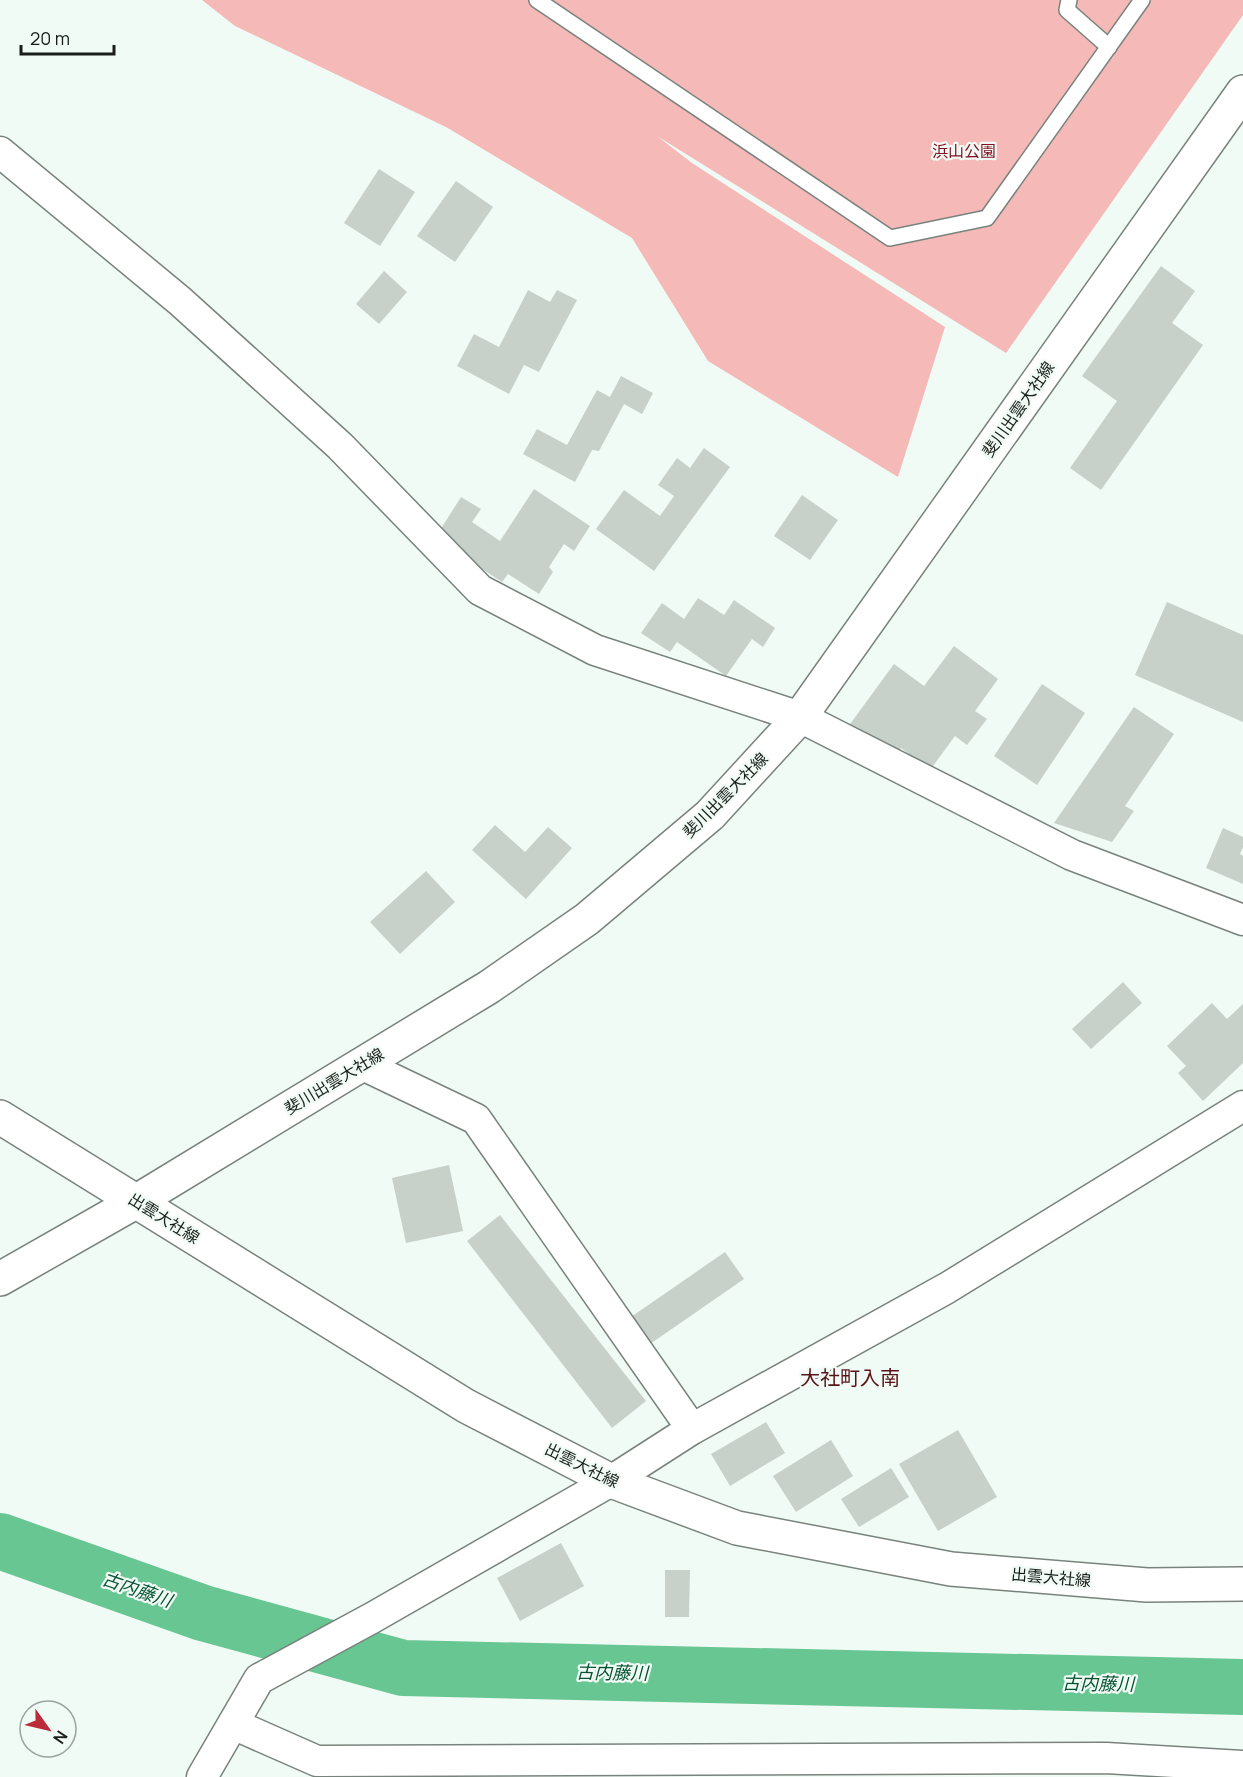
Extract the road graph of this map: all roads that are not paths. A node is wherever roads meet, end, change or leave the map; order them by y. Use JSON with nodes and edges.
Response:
{"nodes":[{"id":1,"x":537,"y":0,"type":"edge"},
{"id":2,"x":1069,"y":0,"type":"edge"},
{"id":3,"x":1142,"y":0,"type":"edge"},
{"id":4,"x":1109,"y":47,"type":"junction"},
{"id":5,"x":1243,"y":92,"type":"edge"},
{"id":6,"x":0,"y":153,"type":"edge"},
{"id":7,"x":800,"y":717,"type":"junction"},
{"id":8,"x":1243,"y":920,"type":"edge"},
{"id":9,"x":361,"y":1064,"type":"junction"},
{"id":10,"x":1243,"y":1106,"type":"edge"},
{"id":11,"x":0,"y":1117,"type":"edge"},
{"id":12,"x":137,"y":1201,"type":"junction"},
{"id":13,"x":0,"y":1280,"type":"edge"},
{"id":14,"x":692,"y":1429,"type":"junction"},
{"id":15,"x":611,"y":1481,"type":"junction"},
{"id":16,"x":1243,"y":1584,"type":"edge"},
{"id":17,"x":233,"y":1724,"type":"junction"},
{"id":18,"x":1243,"y":1766,"type":"edge"},
{"id":19,"x":1101,"y":1768,"type":"edge"},
{"id":20,"x":202,"y":1777,"type":"edge"}],
"edges":[{"from":1,"to":4,"type":"lane"},
{"from":2,"to":4,"type":"lane"},
{"from":3,"to":4,"type":"lane"},
{"from":5,"to":7,"type":"main road","name":"斐川出雲大社線"},
{"from":6,"to":7,"type":"street"},
{"from":7,"to":8,"type":"street"},
{"from":7,"to":9,"type":"main road","name":"斐川出雲大社線"},
{"from":9,"to":12,"type":"main road","name":"斐川出雲大社線"},
{"from":9,"to":14,"type":"street"},
{"from":10,"to":14,"type":"street"},
{"from":11,"to":12,"type":"main road","name":"出雲大社線"},
{"from":12,"to":13,"type":"main road","name":"斐川出雲大社線"},
{"from":12,"to":15,"type":"main road","name":"出雲大社線"},
{"from":14,"to":15,"type":"street"},
{"from":15,"to":16,"type":"main road","name":"出雲大社線"},
{"from":15,"to":17,"type":"street"},
{"from":17,"to":19,"type":"street"},
{"from":17,"to":20,"type":"street"},
{"from":18,"to":19,"type":"street"}]}
